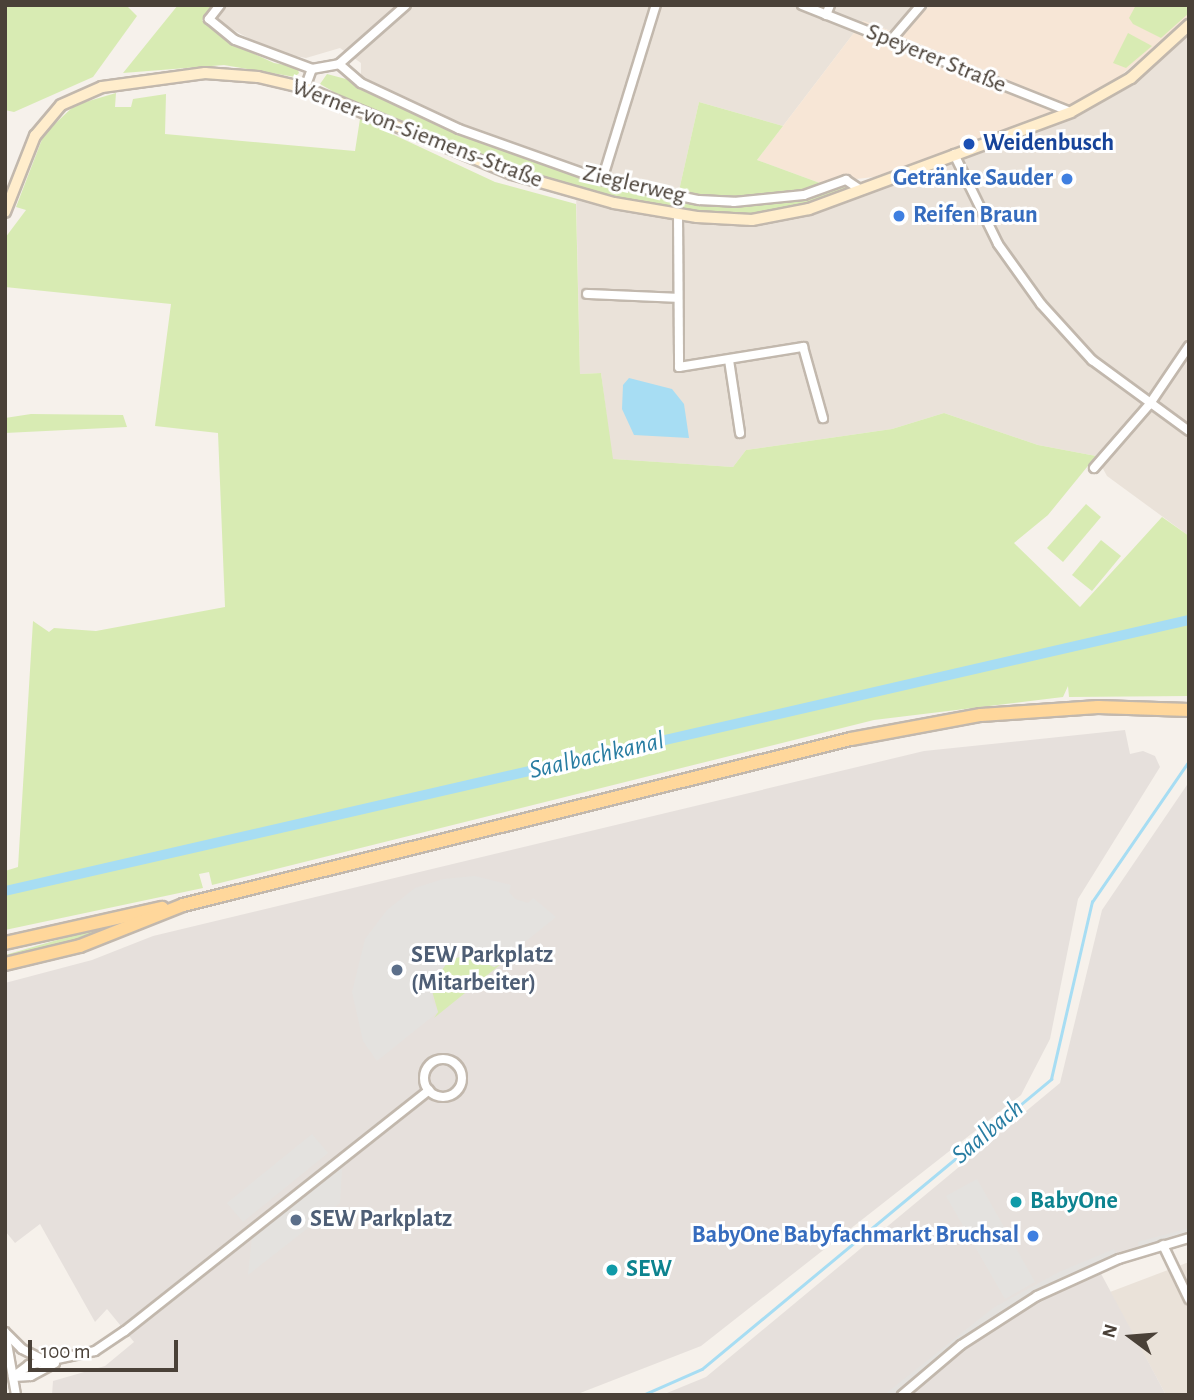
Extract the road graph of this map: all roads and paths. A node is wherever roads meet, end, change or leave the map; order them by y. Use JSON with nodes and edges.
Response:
{"nodes":[{"id":1,"x":220,"y":5,"type":"edge"},
{"id":2,"x":406,"y":5,"type":"edge"},
{"id":3,"x":656,"y":5,"type":"edge"},
{"id":4,"x":802,"y":5,"type":"edge"},
{"id":5,"x":830,"y":5,"type":"edge"},
{"id":6,"x":920,"y":5,"type":"edge"},
{"id":7,"x":826,"y":15,"type":"junction"},
{"id":8,"x":1189,"y":25,"type":"edge"},
{"id":9,"x":891,"y":40,"type":"junction"},
{"id":10,"x":339,"y":64,"type":"junction"},
{"id":11,"x":312,"y":69,"type":"junction"},
{"id":12,"x":306,"y":88,"type":"junction"},
{"id":13,"x":1071,"y":112,"type":"junction"},
{"id":14,"x":954,"y":154,"type":"junction"},
{"id":15,"x":602,"y":180,"type":"junction"},
{"id":16,"x":862,"y":190,"type":"junction"},
{"id":17,"x":5,"y":212,"type":"edge"},
{"id":18,"x":678,"y":214,"type":"junction"},
{"id":19,"x":587,"y":294,"type":"dead end"},
{"id":20,"x":677,"y":298,"type":"junction"},
{"id":21,"x":1189,"y":346,"type":"edge"},
{"id":22,"x":729,"y":360,"type":"junction"},
{"id":23,"x":1149,"y":405,"type":"junction"},
{"id":24,"x":823,"y":418,"type":"dead end"},
{"id":25,"x":1189,"y":431,"type":"edge"},
{"id":26,"x":740,"y":433,"type":"dead end"},
{"id":27,"x":1094,"y":468,"type":"dead end"},
{"id":28,"x":1189,"y":709,"type":"edge"},
{"id":29,"x":183,"y":905,"type":"junction"},
{"id":30,"x":5,"y":943,"type":"edge"},
{"id":31,"x":5,"y":964,"type":"edge"},
{"id":32,"x":429,"y":1090,"type":"junction"},
{"id":33,"x":1189,"y":1238,"type":"edge"},
{"id":34,"x":1163,"y":1245,"type":"junction"},
{"id":35,"x":1189,"y":1299,"type":"edge"},
{"id":36,"x":5,"y":1332,"type":"edge"},
{"id":37,"x":47,"y":1362,"type":"junction"},
{"id":38,"x":57,"y":1362,"type":"junction"},
{"id":39,"x":13,"y":1377,"type":"junction"},
{"id":40,"x":16,"y":1395,"type":"edge"},
{"id":41,"x":902,"y":1395,"type":"edge"}],
"edges":[{"from":1,"to":11,"type":"street"},
{"from":2,"to":10,"type":"street"},
{"from":3,"to":15,"type":"street"},
{"from":4,"to":7,"type":"street","name":"Speyerer Straße"},
{"from":5,"to":7,"type":"street"},
{"from":6,"to":9,"type":"street"},
{"from":7,"to":9,"type":"street","name":"Speyerer Straße"},
{"from":8,"to":13,"type":"main road","name":"Werner-von-Siemens-Straße"},
{"from":9,"to":13,"type":"street","name":"Speyerer Straße"},
{"from":10,"to":11,"type":"street"},
{"from":10,"to":15,"type":"street","name":"Zieglerweg"},
{"from":11,"to":12,"type":"street"},
{"from":12,"to":17,"type":"main road","name":"Werner-von-Siemens-Straße"},
{"from":12,"to":18,"type":"main road","name":"Werner-von-Siemens-Straße"},
{"from":13,"to":14,"type":"main road","name":"Werner-von-Siemens-Straße"},
{"from":14,"to":16,"type":"main road","name":"Werner-von-Siemens-Straße"},
{"from":14,"to":23,"type":"street"},
{"from":15,"to":16,"type":"street","name":"Zieglerweg"},
{"from":16,"to":18,"type":"main road","name":"Werner-von-Siemens-Straße"},
{"from":18,"to":20,"type":"street"},
{"from":19,"to":20,"type":"street"},
{"from":20,"to":22,"type":"street"},
{"from":21,"to":23,"type":"street"},
{"from":22,"to":24,"type":"street"},
{"from":22,"to":26,"type":"street"},
{"from":23,"to":25,"type":"street"},
{"from":23,"to":27,"type":"street"},
{"from":28,"to":29,"type":"main road"},
{"from":29,"to":30,"type":"main road"},
{"from":29,"to":31,"type":"main road"},
{"from":32,"to":32,"type":"street"},
{"from":32,"to":38,"type":"street"},
{"from":33,"to":34,"type":"street"},
{"from":34,"to":35,"type":"street"},
{"from":34,"to":41,"type":"street"},
{"from":36,"to":37,"type":"street"},
{"from":36,"to":39,"type":"street"},
{"from":37,"to":38,"type":"street"},
{"from":37,"to":39,"type":"street"},
{"from":38,"to":39,"type":"street"},
{"from":39,"to":40,"type":"street"}]}
